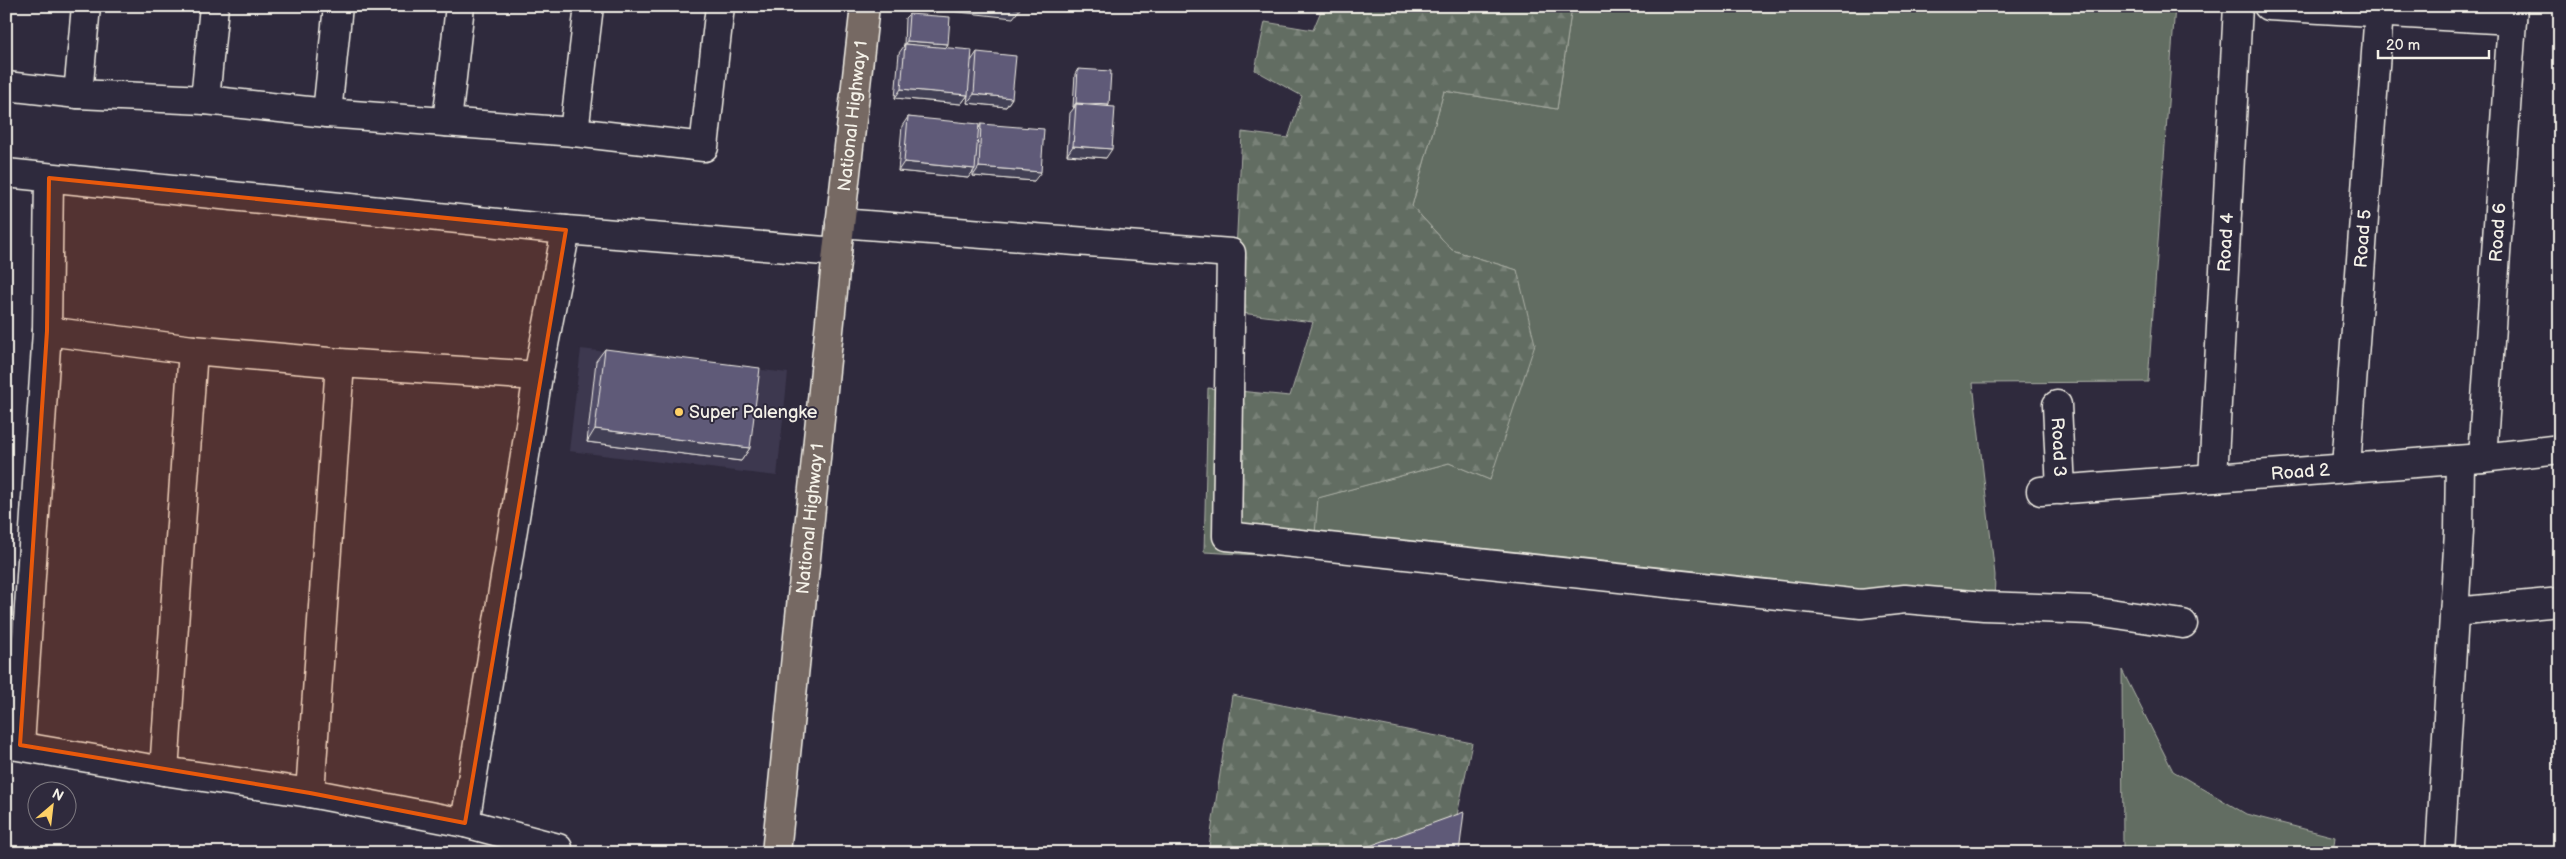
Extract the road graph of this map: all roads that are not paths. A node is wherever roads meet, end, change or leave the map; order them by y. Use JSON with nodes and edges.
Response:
{"nodes":[{"id":1,"x":86,"y":6,"type":"edge"},
{"id":2,"x":214,"y":6,"type":"edge"},
{"id":3,"x":338,"y":6,"type":"edge"},
{"id":4,"x":460,"y":6,"type":"edge"},
{"id":5,"x":589,"y":6,"type":"edge"},
{"id":6,"x":720,"y":6,"type":"edge"},
{"id":7,"x":865,"y":6,"type":"edge"},
{"id":8,"x":2238,"y":6,"type":"edge"},
{"id":9,"x":2268,"y":6,"type":"edge"},
{"id":10,"x":2379,"y":11,"type":"junction"},
{"id":11,"x":2512,"y":13,"type":"edge"},
{"id":12,"x":6,"y":86,"type":"edge"},
{"id":13,"x":78,"y":94,"type":"junction"},
{"id":14,"x":205,"y":100,"type":"junction"},
{"id":15,"x":328,"y":113,"type":"junction"},
{"id":16,"x":447,"y":122,"type":"junction"},
{"id":17,"x":574,"y":132,"type":"junction"},
{"id":18,"x":6,"y":173,"type":"edge"},
{"id":19,"x":49,"y":178,"type":"junction"},
{"id":20,"x":840,"y":223,"type":"junction"},
{"id":21,"x":566,"y":230,"type":"junction"},
{"id":22,"x":837,"y":252,"type":"junction"},
{"id":23,"x":47,"y":331,"type":"junction"},
{"id":24,"x":194,"y":350,"type":"junction"},
{"id":25,"x":340,"y":363,"type":"junction"},
{"id":26,"x":538,"y":376,"type":"junction"},
{"id":27,"x":2057,"y":405,"type":"dead end"},
{"id":28,"x":2560,"y":449,"type":"edge"},
{"id":29,"x":2471,"y":459,"type":"junction"},
{"id":30,"x":2346,"y":467,"type":"junction"},
{"id":31,"x":2213,"y":478,"type":"junction"},
{"id":32,"x":2051,"y":490,"type":"joint"},
{"id":33,"x":2560,"y":602,"type":"edge"},
{"id":34,"x":2454,"y":612,"type":"junction"},
{"id":35,"x":2183,"y":624,"type":"dead end"},
{"id":36,"x":13,"y":745,"type":"edge"},
{"id":37,"x":164,"y":771,"type":"junction"},
{"id":38,"x":310,"y":793,"type":"junction"},
{"id":39,"x":465,"y":824,"type":"junction"},
{"id":40,"x":558,"y":848,"type":"dead end"},
{"id":41,"x":776,"y":853,"type":"edge"},
{"id":42,"x":2440,"y":853,"type":"edge"}],
"edges":[{"from":1,"to":13,"type":"street"},
{"from":2,"to":14,"type":"street"},
{"from":3,"to":15,"type":"street"},
{"from":4,"to":16,"type":"street"},
{"from":5,"to":17,"type":"street"},
{"from":6,"to":17,"type":"street"},
{"from":7,"to":20,"type":"highway","name":"National Highway 1"},
{"from":8,"to":31,"type":"street","name":"Road 4"},
{"from":9,"to":10,"type":"street"},
{"from":10,"to":11,"type":"street"},
{"from":10,"to":30,"type":"street","name":"Road 5"},
{"from":11,"to":29,"type":"street","name":"Road 6"},
{"from":12,"to":13,"type":"street"},
{"from":13,"to":14,"type":"street"},
{"from":14,"to":15,"type":"street"},
{"from":15,"to":16,"type":"street"},
{"from":16,"to":17,"type":"street"},
{"from":18,"to":19,"type":"street"},
{"from":19,"to":21,"type":"street"},
{"from":19,"to":23,"type":"street"},
{"from":20,"to":22,"type":"highway","name":"National Highway 1"},
{"from":20,"to":35,"type":"street"},
{"from":21,"to":22,"type":"street"},
{"from":21,"to":26,"type":"street"},
{"from":22,"to":41,"type":"highway","name":"National Highway 1"},
{"from":23,"to":24,"type":"street"},
{"from":23,"to":36,"type":"street"},
{"from":24,"to":25,"type":"street"},
{"from":24,"to":37,"type":"street"},
{"from":25,"to":26,"type":"street"},
{"from":25,"to":38,"type":"street"},
{"from":26,"to":39,"type":"street"},
{"from":27,"to":32,"type":"street","name":"Road 3"},
{"from":28,"to":29,"type":"street","name":"Road 2"},
{"from":29,"to":30,"type":"street","name":"Road 2"},
{"from":29,"to":34,"type":"street","name":"Road 6"},
{"from":30,"to":31,"type":"street","name":"Road 2"},
{"from":31,"to":32,"type":"street","name":"Road 2"},
{"from":33,"to":34,"type":"street"},
{"from":34,"to":42,"type":"street","name":"Road 6"},
{"from":36,"to":37,"type":"street"},
{"from":37,"to":38,"type":"street"},
{"from":38,"to":39,"type":"street"},
{"from":39,"to":40,"type":"street"}]}
